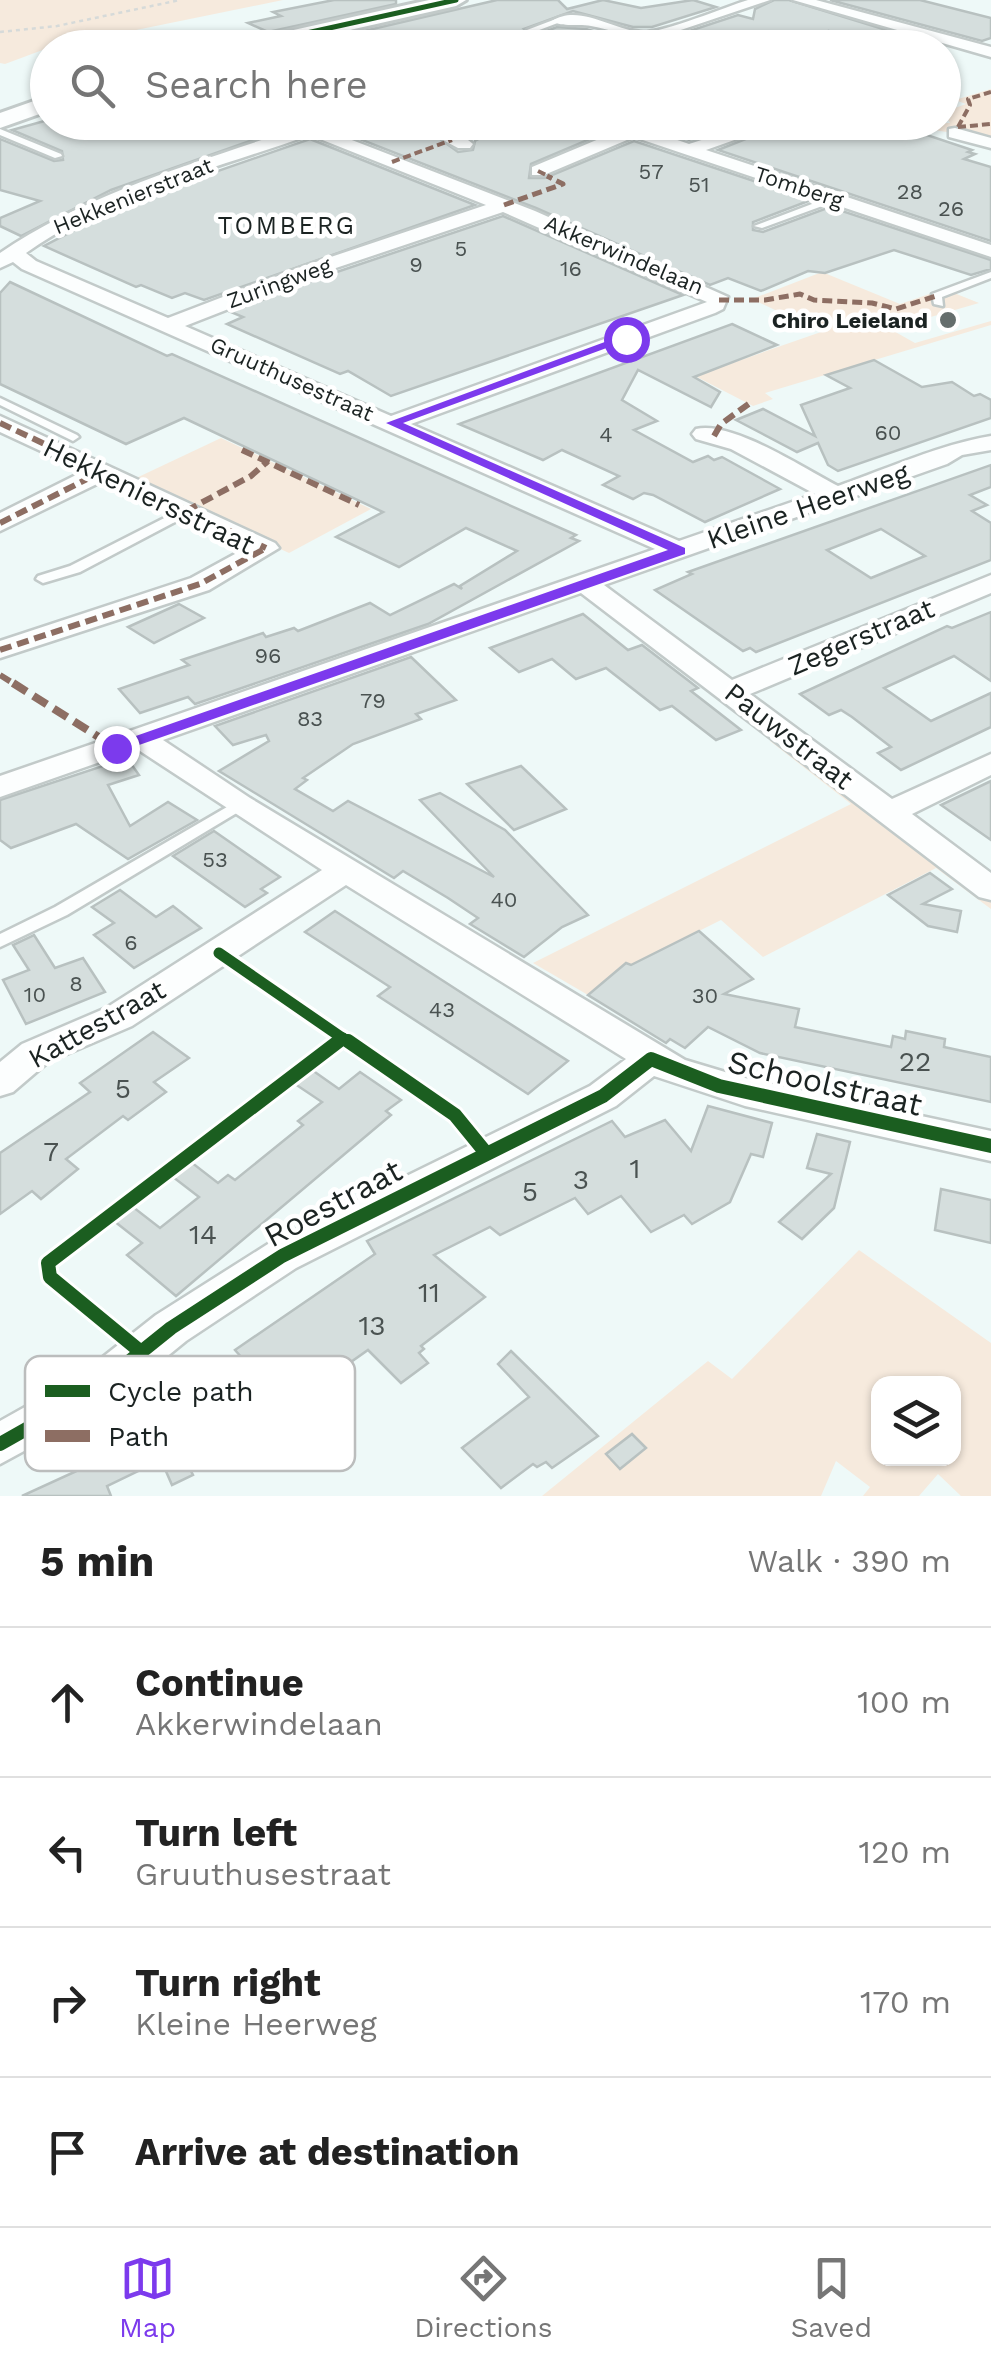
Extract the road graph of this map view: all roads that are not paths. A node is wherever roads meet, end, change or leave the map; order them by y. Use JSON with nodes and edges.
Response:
{"nodes":[{"id":1,"x":456,"y":0,"type":"edge"},
{"id":2,"x":763,"y":0,"type":"edge"},
{"id":3,"x":800,"y":0,"type":"edge"},
{"id":4,"x":559,"y":22,"type":"joint"},
{"id":5,"x":332,"y":27,"type":"junction"},
{"id":6,"x":319,"y":30,"type":"edge"},
{"id":7,"x":340,"y":30,"type":"edge"},
{"id":8,"x":531,"y":30,"type":"dead end"},
{"id":9,"x":619,"y":30,"type":"edge"},
{"id":10,"x":695,"y":30,"type":"edge"},
{"id":11,"x":910,"y":30,"type":"edge"},
{"id":12,"x":961,"y":44,"type":"edge"},
{"id":13,"x":991,"y":52,"type":"edge"},
{"id":14,"x":30,"y":110,"type":"edge"},
{"id":15,"x":0,"y":121,"type":"edge"},
{"id":16,"x":0,"y":132,"type":"edge"},
{"id":17,"x":961,"y":135,"type":"edge"},
{"id":18,"x":281,"y":140,"type":"edge"},
{"id":19,"x":353,"y":140,"type":"edge"},
{"id":20,"x":452,"y":140,"type":"edge"},
{"id":21,"x":612,"y":140,"type":"edge"},
{"id":22,"x":656,"y":140,"type":"edge"},
{"id":23,"x":719,"y":140,"type":"edge"},
{"id":24,"x":991,"y":143,"type":"edge"},
{"id":25,"x":464,"y":144,"type":"dead end"},
{"id":26,"x":687,"y":150,"type":"junction"},
{"id":27,"x":58,"y":156,"type":"dead end"},
{"id":28,"x":538,"y":172,"type":"dead end"},
{"id":29,"x":832,"y":199,"type":"junction"},
{"id":30,"x":504,"y":205,"type":"junction"},
{"id":31,"x":759,"y":226,"type":"dead end"},
{"id":32,"x":991,"y":251,"type":"edge"},
{"id":33,"x":8,"y":258,"type":"edge"},
{"id":34,"x":991,"y":275,"type":"edge"},
{"id":35,"x":940,"y":304,"type":"dead end"},
{"id":36,"x":169,"y":325,"type":"junction"},
{"id":37,"x":0,"y":400,"type":"edge"},
{"id":38,"x":0,"y":423,"type":"edge"},
{"id":39,"x":392,"y":423,"type":"junction"},
{"id":40,"x":704,"y":434,"type":"dead end"},
{"id":41,"x":72,"y":437,"type":"dead end"},
{"id":42,"x":991,"y":442,"type":"edge"},
{"id":43,"x":103,"y":471,"type":"junction"},
{"id":44,"x":836,"y":495,"type":"junction"},
{"id":45,"x":186,"y":511,"type":"junction"},
{"id":46,"x":0,"y":522,"type":"edge"},
{"id":47,"x":680,"y":551,"type":"junction"},
{"id":48,"x":43,"y":579,"type":"dead end"},
{"id":49,"x":991,"y":583,"type":"edge"},
{"id":50,"x":588,"y":584,"type":"junction"},
{"id":51,"x":0,"y":650,"type":"edge"},
{"id":52,"x":732,"y":691,"type":"junction"},
{"id":53,"x":142,"y":739,"type":"junction"},
{"id":54,"x":991,"y":763,"type":"edge"},
{"id":55,"x":0,"y":788,"type":"edge"},
{"id":56,"x":239,"y":805,"type":"junction"},
{"id":57,"x":889,"y":813,"type":"junction"},
{"id":58,"x":346,"y":870,"type":"junction"},
{"id":59,"x":991,"y":889,"type":"edge"},
{"id":60,"x":0,"y":941,"type":"edge"},
{"id":61,"x":651,"y":1059,"type":"junction"},
{"id":62,"x":0,"y":1082,"type":"edge"},
{"id":63,"x":991,"y":1146,"type":"edge"},
{"id":64,"x":136,"y":1356,"type":"edge"},
{"id":65,"x":25,"y":1430,"type":"edge"},
{"id":66,"x":0,"y":1444,"type":"edge"}],
"edges":[{"from":1,"to":5,"type":"street"},
{"from":2,"to":10,"type":"street"},
{"from":3,"to":11,"type":"street"},
{"from":4,"to":8,"type":"lane"},
{"from":4,"to":9,"type":"street"},
{"from":5,"to":6,"type":"street"},
{"from":5,"to":7,"type":"street"},
{"from":12,"to":13,"type":"street"},
{"from":14,"to":15,"type":"street"},
{"from":16,"to":27,"type":"lane"},
{"from":17,"to":24,"type":"street"},
{"from":18,"to":33,"type":"street","name":"Hekkenierstraat"},
{"from":19,"to":30,"type":"street","name":"Akkerwindelaan"},
{"from":20,"to":25,"type":"street"},
{"from":21,"to":28,"type":"street"},
{"from":22,"to":26,"type":"street","name":"Tomberg"},
{"from":23,"to":26,"type":"street"},
{"from":26,"to":29,"type":"street","name":"Tomberg"},
{"from":29,"to":31,"type":"lane"},
{"from":29,"to":32,"type":"street","name":"Tomberg"},
{"from":30,"to":36,"type":"street","name":"Zuringweg"},
{"from":30,"to":39,"type":"street","name":"Akkerwindelaan"},
{"from":33,"to":36,"type":"street","name":"Gruuthusestraat"},
{"from":34,"to":35,"type":"lane"},
{"from":36,"to":39,"type":"street","name":"Gruuthusestraat"},
{"from":37,"to":41,"type":"lane"},
{"from":38,"to":43,"type":"street","name":"Hekkeniersstraat"},
{"from":39,"to":47,"type":"street","name":"Gruuthusestraat"},
{"from":40,"to":44,"type":"street"},
{"from":42,"to":44,"type":"street","name":"Kleine Heerweg"},
{"from":43,"to":45,"type":"street","name":"Hekkeniersstraat"},
{"from":43,"to":46,"type":"street"},
{"from":44,"to":47,"type":"street","name":"Kleine Heerweg"},
{"from":45,"to":48,"type":"lane"},
{"from":45,"to":51,"type":"street","name":"Hekkeniersstraat"},
{"from":47,"to":50,"type":"street","name":"Kleine Heerweg"},
{"from":49,"to":52,"type":"street","name":"Zegerstraat"},
{"from":50,"to":52,"type":"street","name":"Pauwstraat"},
{"from":50,"to":53,"type":"street","name":"Kleine Heerweg"},
{"from":52,"to":57,"type":"street","name":"Pauwstraat"},
{"from":53,"to":55,"type":"street","name":"Kleine Heerweg"},
{"from":53,"to":56,"type":"street","name":"Schoolstraat"},
{"from":54,"to":57,"type":"street"},
{"from":56,"to":58,"type":"street","name":"Schoolstraat"},
{"from":56,"to":60,"type":"lane"},
{"from":57,"to":59,"type":"street","name":"Pauwstraat"},
{"from":58,"to":61,"type":"street","name":"Schoolstraat"},
{"from":58,"to":62,"type":"street","name":"Kattestraat"},
{"from":61,"to":63,"type":"street","name":"Schoolstraat"},
{"from":61,"to":64,"type":"street","name":"Roestraat"},
{"from":65,"to":66,"type":"street","name":"Roestraat"}]}
